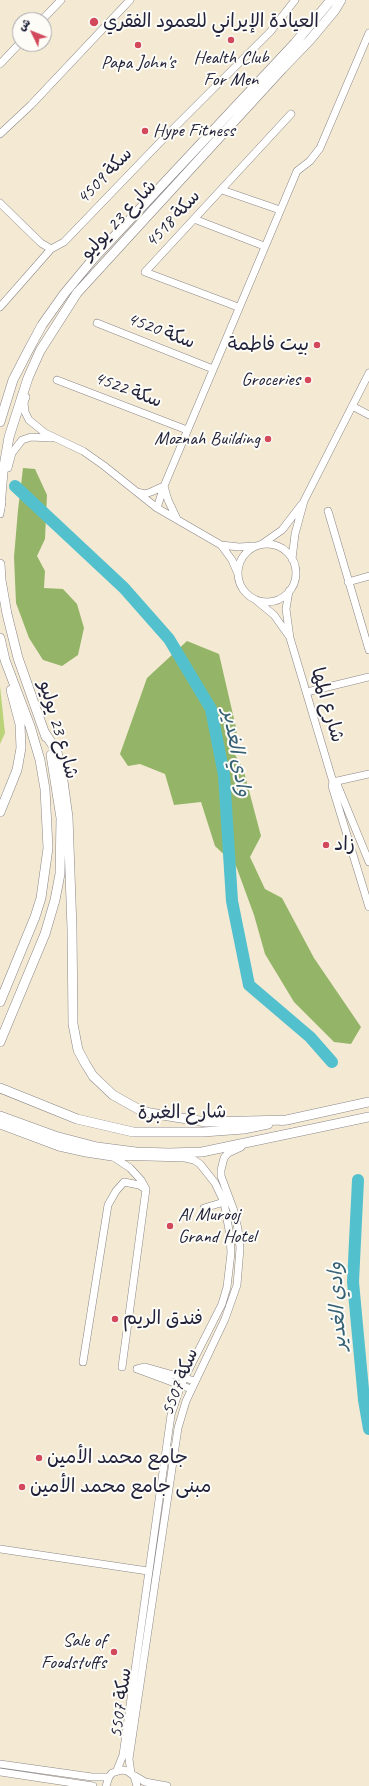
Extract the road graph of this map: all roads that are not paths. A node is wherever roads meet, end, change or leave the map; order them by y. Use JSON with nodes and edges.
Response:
{"nodes":[{"id":1,"x":61,"y":0,"type":"edge"},
{"id":2,"x":130,"y":0,"type":"edge"},
{"id":3,"x":295,"y":0,"type":"edge"},
{"id":4,"x":331,"y":0,"type":"edge"},
{"id":5,"x":341,"y":0,"type":"edge"},
{"id":6,"x":50,"y":12,"type":"edge"},
{"id":7,"x":369,"y":33,"type":"edge"},
{"id":8,"x":12,"y":51,"type":"edge"},
{"id":9,"x":0,"y":64,"type":"edge"},
{"id":10,"x":291,"y":114,"type":"dead end"},
{"id":11,"x":0,"y":134,"type":"edge"},
{"id":12,"x":222,"y":190,"type":"junction"},
{"id":13,"x":0,"y":203,"type":"edge"},
{"id":14,"x":280,"y":210,"type":"junction"},
{"id":15,"x":194,"y":219,"type":"junction"},
{"id":16,"x":264,"y":246,"type":"junction"},
{"id":17,"x":51,"y":249,"type":"junction"},
{"id":18,"x":0,"y":307,"type":"edge"},
{"id":19,"x":238,"y":307,"type":"junction"},
{"id":20,"x":57,"y":323,"type":"junction"},
{"id":21,"x":97,"y":323,"type":"dead end"},
{"id":22,"x":213,"y":368,"type":"junction"},
{"id":23,"x":369,"y":373,"type":"edge"},
{"id":24,"x":57,"y":380,"type":"dead end"},
{"id":25,"x":352,"y":406,"type":"junction"},
{"id":26,"x":369,"y":415,"type":"edge"},
{"id":27,"x":0,"y":422,"type":"edge"},
{"id":28,"x":187,"y":430,"type":"junction"},
{"id":29,"x":59,"y":440,"type":"junction"},
{"id":30,"x":164,"y":486,"type":"junction"},
{"id":31,"x":137,"y":492,"type":"junction"},
{"id":32,"x":304,"y":501,"type":"junction"},
{"id":33,"x":0,"y":507,"type":"edge"},
{"id":34,"x":158,"y":508,"type":"junction"},
{"id":35,"x":328,"y":511,"type":"dead end"},
{"id":36,"x":0,"y":514,"type":"edge"},
{"id":37,"x":177,"y":519,"type":"junction"},
{"id":38,"x":221,"y":545,"type":"junction"},
{"id":39,"x":258,"y":545,"type":"junction"},
{"id":40,"x":292,"y":559,"type":"junction"},
{"id":41,"x":0,"y":564,"type":"edge"},
{"id":42,"x":238,"y":574,"type":"junction"},
{"id":43,"x":369,"y":576,"type":"edge"},
{"id":44,"x":348,"y":582,"type":"junction"},
{"id":45,"x":289,"y":591,"type":"junction"},
{"id":46,"x":256,"y":600,"type":"junction"},
{"id":47,"x":0,"y":638,"type":"edge"},
{"id":48,"x":290,"y":638,"type":"junction"},
{"id":49,"x":369,"y":650,"type":"edge"},
{"id":50,"x":5,"y":660,"type":"junction"},
{"id":51,"x":369,"y":677,"type":"edge"},
{"id":52,"x":306,"y":692,"type":"junction"},
{"id":53,"x":45,"y":732,"type":"junction"},
{"id":54,"x":369,"y":774,"type":"edge"},
{"id":55,"x":333,"y":782,"type":"junction"},
{"id":56,"x":0,"y":812,"type":"edge"},
{"id":57,"x":369,"y":862,"type":"edge"},
{"id":58,"x":369,"y":907,"type":"edge"},
{"id":59,"x":0,"y":1002,"type":"edge"},
{"id":60,"x":0,"y":1042,"type":"edge"},
{"id":61,"x":3,"y":1090,"type":"edge"},
{"id":62,"x":369,"y":1102,"type":"edge"},
{"id":63,"x":369,"y":1117,"type":"edge"},
{"id":64,"x":0,"y":1118,"type":"edge"},
{"id":65,"x":288,"y":1120,"type":"junction"},
{"id":66,"x":249,"y":1144,"type":"junction"},
{"id":67,"x":112,"y":1156,"type":"junction"},
{"id":68,"x":146,"y":1190,"type":"junction"},
{"id":69,"x":224,"y":1202,"type":"junction"},
{"id":70,"x":204,"y":1208,"type":"dead end"},
{"id":71,"x":84,"y":1362,"type":"dead end"},
{"id":72,"x":122,"y":1367,"type":"dead end"},
{"id":73,"x":185,"y":1377,"type":"junction"},
{"id":74,"x":195,"y":1381,"type":"junction"},
{"id":75,"x":181,"y":1384,"type":"junction"},
{"id":76,"x":191,"y":1389,"type":"junction"},
{"id":77,"x":0,"y":1549,"type":"edge"},
{"id":78,"x":148,"y":1571,"type":"junction"},
{"id":79,"x":0,"y":1764,"type":"edge"},
{"id":80,"x":117,"y":1770,"type":"junction"},
{"id":81,"x":0,"y":1772,"type":"edge"},
{"id":82,"x":133,"y":1774,"type":"junction"},
{"id":83,"x":109,"y":1777,"type":"junction"},
{"id":84,"x":83,"y":1785,"type":"edge"},
{"id":85,"x":93,"y":1786,"type":"edge"},
{"id":86,"x":106,"y":1786,"type":"edge"},
{"id":87,"x":137,"y":1786,"type":"edge"},
{"id":88,"x":167,"y":1786,"type":"edge"}],
"edges":[{"from":1,"to":6,"type":"street"},
{"from":2,"to":11,"type":"street"},
{"from":3,"to":17,"type":"street","name":"سكة 4509"},
{"from":4,"to":27,"type":"main road","name":"شارع 23 يوليو"},
{"from":5,"to":20,"type":"main road","name":"شارع 23 يوليو"},
{"from":7,"to":14,"type":"street"},
{"from":8,"to":9,"type":"street"},
{"from":10,"to":12,"type":"street","name":"سكة 4518"},
{"from":12,"to":14,"type":"street"},
{"from":12,"to":15,"type":"street","name":"سكة 4518"},
{"from":13,"to":17,"type":"street"},
{"from":14,"to":16,"type":"street"},
{"from":15,"to":16,"type":"street"},
{"from":15,"to":19,"type":"street","name":"سكة 4518"},
{"from":16,"to":19,"type":"street"},
{"from":17,"to":18,"type":"street","name":"سكة 4509"},
{"from":19,"to":22,"type":"street"},
{"from":20,"to":29,"type":"street"},
{"from":20,"to":33,"type":"main road","name":"شارع 23 يوليو"},
{"from":21,"to":22,"type":"street","name":"سكة 4520"},
{"from":22,"to":28,"type":"street"},
{"from":23,"to":25,"type":"street"},
{"from":24,"to":28,"type":"street","name":"سكة 4522"},
{"from":25,"to":26,"type":"street"},
{"from":25,"to":32,"type":"street"},
{"from":28,"to":30,"type":"street"},
{"from":29,"to":31,"type":"street"},
{"from":29,"to":36,"type":"street"},
{"from":30,"to":31,"type":"street"},
{"from":30,"to":34,"type":"street"},
{"from":30,"to":37,"type":"street"},
{"from":31,"to":34,"type":"street"},
{"from":32,"to":39,"type":"street"},
{"from":32,"to":40,"type":"street"},
{"from":34,"to":37,"type":"street"},
{"from":35,"to":44,"type":"street"},
{"from":37,"to":38,"type":"street"},
{"from":38,"to":39,"type":"street"},
{"from":38,"to":42,"type":"street"},
{"from":39,"to":40,"type":"street"},
{"from":39,"to":42,"type":"street"},
{"from":40,"to":45,"type":"street"},
{"from":41,"to":53,"type":"main road","name":"شارع 23 يوليو"},
{"from":42,"to":46,"type":"street"},
{"from":43,"to":44,"type":"street"},
{"from":44,"to":49,"type":"street"},
{"from":45,"to":46,"type":"street"},
{"from":45,"to":48,"type":"street","name":"شارع المها"},
{"from":46,"to":48,"type":"street","name":"شارع المها"},
{"from":47,"to":50,"type":"main road","name":"شارع 23 يوليو"},
{"from":48,"to":52,"type":"street","name":"شارع المها"},
{"from":50,"to":56,"type":"main road"},
{"from":50,"to":59,"type":"main road","name":"شارع 23 يوليو"},
{"from":51,"to":52,"type":"street"},
{"from":52,"to":55,"type":"street","name":"شارع المها"},
{"from":53,"to":60,"type":"main road","name":"شارع 23 يوليو"},
{"from":53,"to":65,"type":"main road"},
{"from":54,"to":55,"type":"street"},
{"from":55,"to":57,"type":"street","name":"شارع المها"},
{"from":55,"to":58,"type":"street","name":"شارع المها"},
{"from":61,"to":65,"type":"main road","name":"شارع الغبرة"},
{"from":62,"to":65,"type":"main road","name":"شارع الغبرة"},
{"from":63,"to":66,"type":"main road","name":"شارع الغبرة"},
{"from":64,"to":66,"type":"main road","name":"شارع الغبرة"},
{"from":64,"to":67,"type":"main road"},
{"from":66,"to":74,"type":"street","name":"سكة 5507"},
{"from":67,"to":68,"type":"street"},
{"from":67,"to":69,"type":"street","name":"سكة 5507"},
{"from":68,"to":71,"type":"street"},
{"from":68,"to":72,"type":"street"},
{"from":69,"to":70,"type":"street"},
{"from":69,"to":73,"type":"street","name":"سكة 5507"},
{"from":73,"to":74,"type":"street"},
{"from":73,"to":75,"type":"street","name":"سكة 5507"},
{"from":73,"to":75,"type":"street"},
{"from":74,"to":76,"type":"street","name":"سكة 5507"},
{"from":75,"to":76,"type":"street"},
{"from":75,"to":78,"type":"street","name":"سكة 5507"},
{"from":76,"to":82,"type":"street","name":"سكة 5507"},
{"from":77,"to":78,"type":"street"},
{"from":78,"to":80,"type":"street","name":"سكة 5507"},
{"from":79,"to":83,"type":"street"},
{"from":80,"to":82,"type":"street"},
{"from":80,"to":83,"type":"street"},
{"from":81,"to":84,"type":"street"},
{"from":82,"to":87,"type":"street","name":"سكة 5507"},
{"from":82,"to":88,"type":"street"},
{"from":83,"to":86,"type":"street"},
{"from":84,"to":85,"type":"street"}]}
